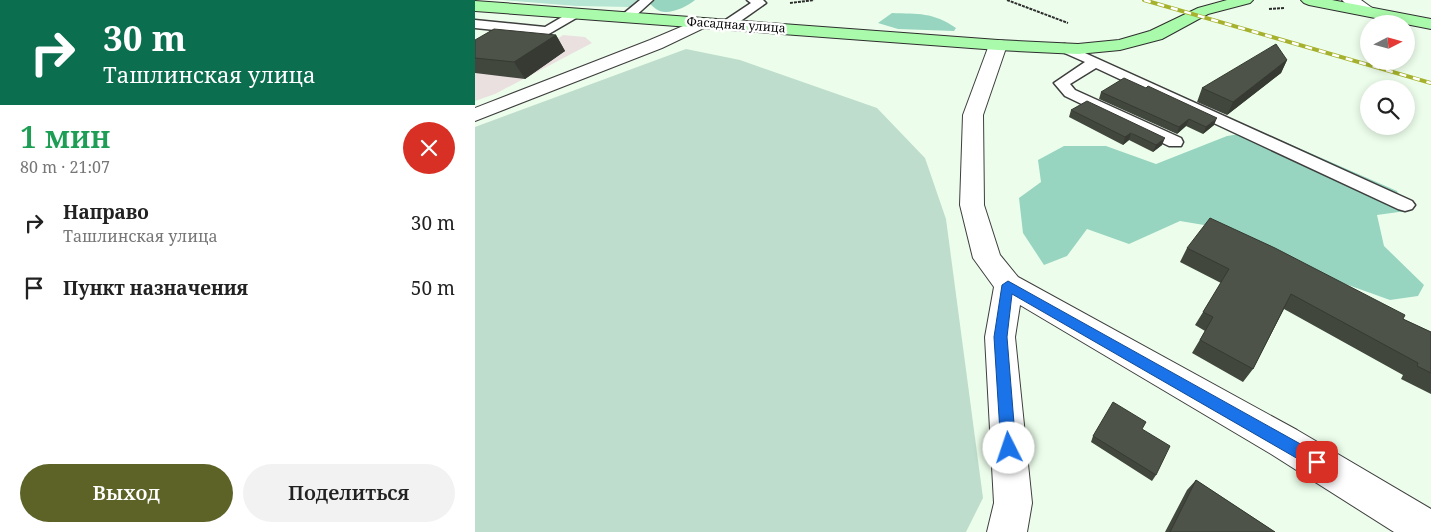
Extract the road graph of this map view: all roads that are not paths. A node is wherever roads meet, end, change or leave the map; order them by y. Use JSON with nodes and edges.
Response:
{"nodes":[{"id":1,"x":647,"y":0,"type":"edge"},
{"id":2,"x":753,"y":0,"type":"edge"},
{"id":3,"x":1245,"y":0,"type":"edge"},
{"id":4,"x":1309,"y":0,"type":"edge"},
{"id":5,"x":1350,"y":0,"type":"edge"},
{"id":6,"x":475,"y":6,"type":"edge"},
{"id":7,"x":502,"y":8,"type":"junction"},
{"id":8,"x":1367,"y":10,"type":"junction"},
{"id":9,"x":574,"y":14,"type":"junction"},
{"id":10,"x":627,"y":18,"type":"junction"},
{"id":11,"x":702,"y":22,"type":"junction"},
{"id":12,"x":475,"y":24,"type":"edge"},
{"id":13,"x":728,"y":24,"type":"junction"},
{"id":14,"x":1431,"y":24,"type":"edge"},
{"id":15,"x":998,"y":45,"type":"junction"},
{"id":16,"x":1065,"y":48,"type":"junction"},
{"id":17,"x":1095,"y":62,"type":"junction"},
{"id":18,"x":475,"y":115,"type":"edge"},
{"id":19,"x":1175,"y":142,"type":"dead end"},
{"id":20,"x":1405,"y":205,"type":"dead end"},
{"id":21,"x":1008,"y":285,"type":"junction"},
{"id":22,"x":1007,"y":532,"type":"edge"},
{"id":23,"x":1431,"y":532,"type":"edge"}],
"edges":[{"from":1,"to":10,"type":"lane"},
{"from":2,"to":13,"type":"lane"},
{"from":3,"to":16,"type":"main road","name":"Фасадная улица"},
{"from":4,"to":8,"type":"main road"},
{"from":5,"to":8,"type":"street"},
{"from":6,"to":7,"type":"main road","name":"Фасадная улица"},
{"from":7,"to":9,"type":"main road","name":"Фасадная улица"},
{"from":7,"to":12,"type":"lane"},
{"from":8,"to":14,"type":"main road"},
{"from":9,"to":10,"type":"main road","name":"Фасадная улица"},
{"from":9,"to":12,"type":"lane"},
{"from":10,"to":11,"type":"main road","name":"Фасадная улица"},
{"from":11,"to":13,"type":"main road","name":"Фасадная улица"},
{"from":11,"to":18,"type":"street"},
{"from":13,"to":15,"type":"main road","name":"Фасадная улица"},
{"from":15,"to":16,"type":"main road","name":"Фасадная улица"},
{"from":15,"to":21,"type":"street"},
{"from":16,"to":17,"type":"lane"},
{"from":17,"to":19,"type":"lane"},
{"from":17,"to":20,"type":"lane"},
{"from":21,"to":22,"type":"street"},
{"from":21,"to":23,"type":"street"}]}
